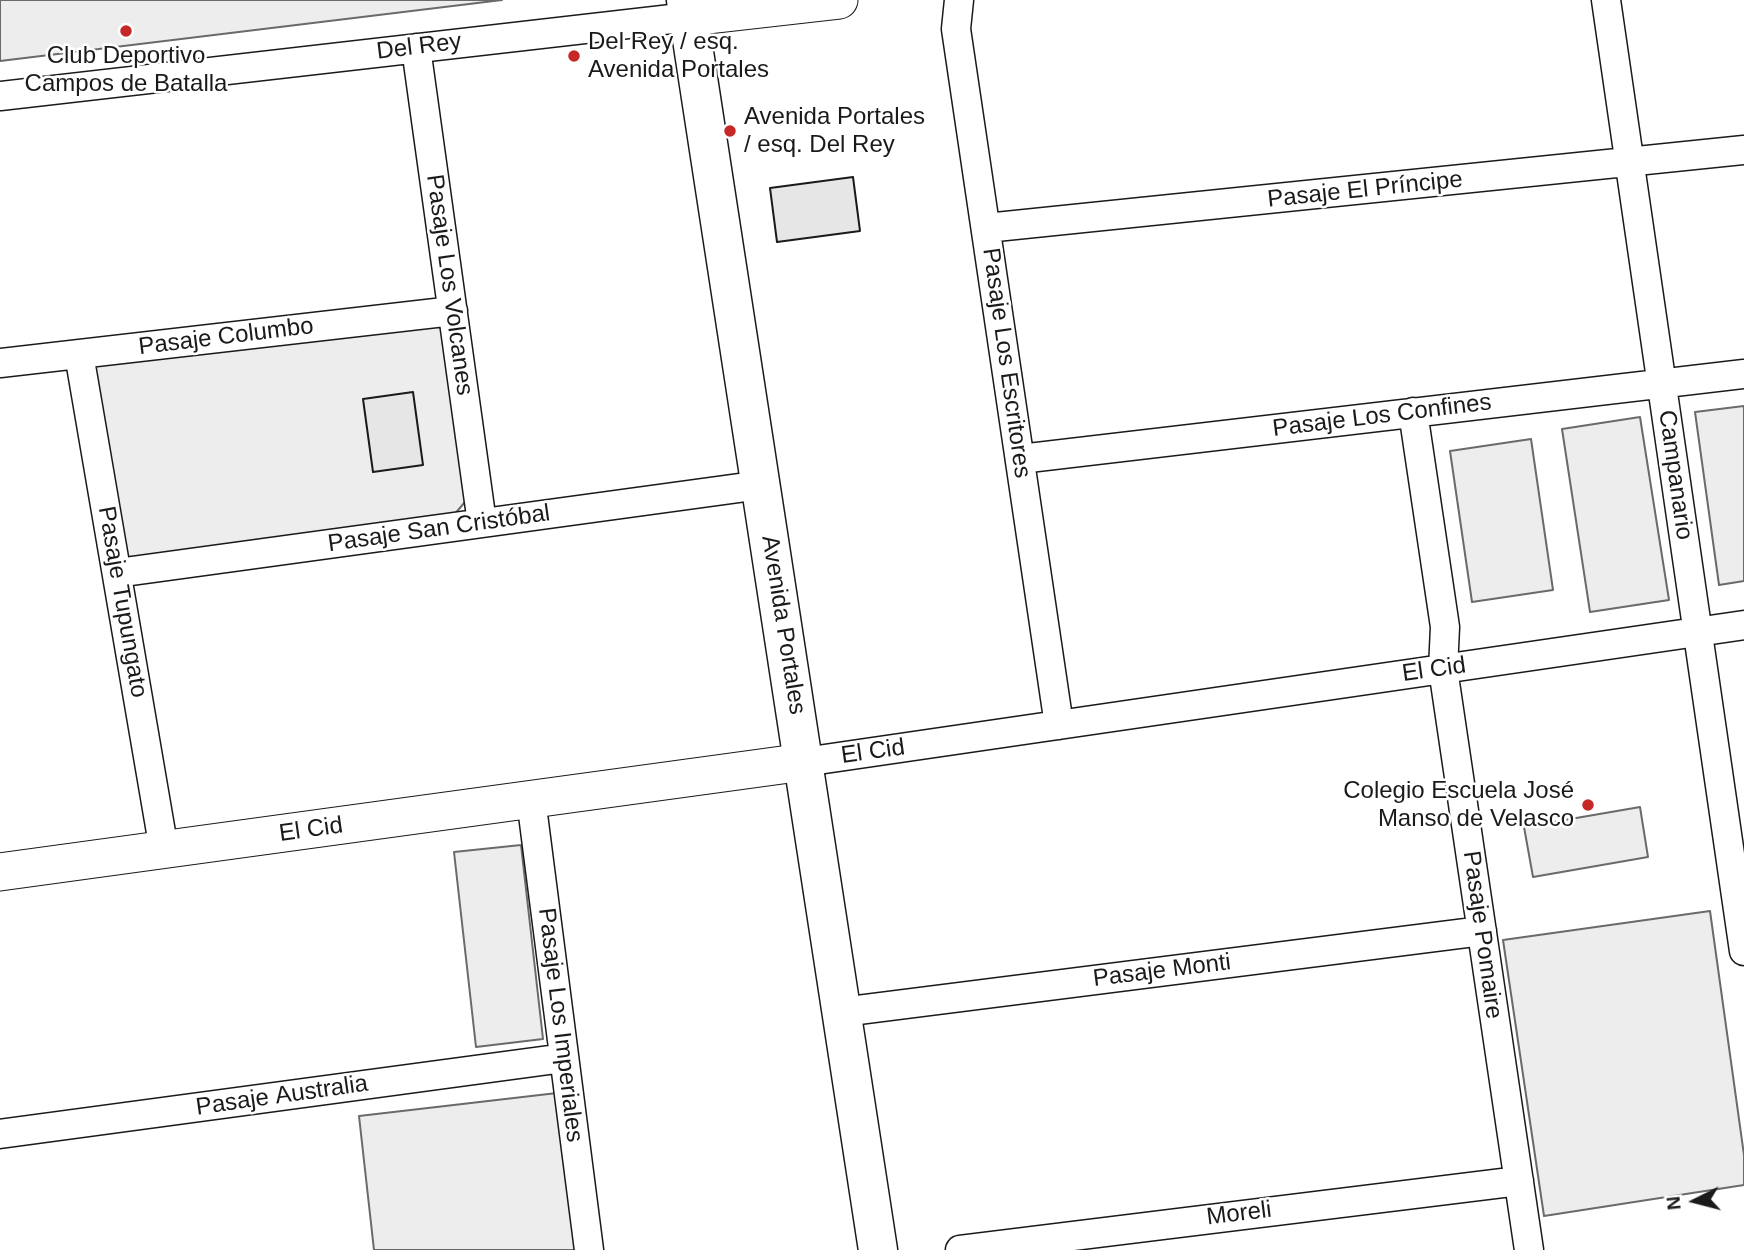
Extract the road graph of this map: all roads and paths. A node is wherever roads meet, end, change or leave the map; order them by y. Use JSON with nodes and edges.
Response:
{"nodes":[{"id":1,"x":839,"y":0,"type":"edge"},
{"id":2,"x":959,"y":0,"type":"edge"},
{"id":3,"x":1606,"y":0,"type":"edge"},
{"id":4,"x":687,"y":8,"type":"edge"},
{"id":5,"x":416,"y":48,"type":"junction"},
{"id":6,"x":0,"y":96,"type":"edge"},
{"id":7,"x":1744,"y":150,"type":"edge"},
{"id":8,"x":1630,"y":164,"type":"junction"},
{"id":9,"x":986,"y":228,"type":"junction"},
{"id":10,"x":453,"y":311,"type":"junction"},
{"id":11,"x":79,"y":354,"type":"junction"},
{"id":12,"x":0,"y":363,"type":"edge"},
{"id":13,"x":1744,"y":374,"type":"edge"},
{"id":14,"x":1662,"y":384,"type":"junction"},
{"id":15,"x":1413,"y":412,"type":"junction"},
{"id":16,"x":1020,"y":459,"type":"junction"},
{"id":17,"x":761,"y":485,"type":"junction"},
{"id":18,"x":482,"y":523,"type":"junction"},
{"id":19,"x":117,"y":573,"type":"junction"},
{"id":20,"x":1744,"y":625,"type":"edge"},
{"id":21,"x":1698,"y":632,"type":"junction"},
{"id":22,"x":1443,"y":669,"type":"junction"},
{"id":23,"x":1059,"y":725,"type":"junction"},
{"id":24,"x":804,"y":762,"type":"junction"},
{"id":25,"x":531,"y":800,"type":"junction"},
{"id":26,"x":164,"y":850,"type":"junction"},
{"id":27,"x":0,"y":872,"type":"edge"},
{"id":28,"x":1742,"y":921,"type":"edge"},
{"id":29,"x":1482,"y":931,"type":"junction"},
{"id":30,"x":1744,"y":951,"type":"edge"},
{"id":31,"x":842,"y":1012,"type":"junction"},
{"id":32,"x":564,"y":1058,"type":"junction"},
{"id":33,"x":0,"y":1134,"type":"edge"},
{"id":34,"x":1519,"y":1181,"type":"junction"},
{"id":35,"x":1129,"y":1239,"type":"edge"},
{"id":36,"x":589,"y":1250,"type":"edge"},
{"id":37,"x":878,"y":1250,"type":"edge"},
{"id":38,"x":960,"y":1250,"type":"edge"},
{"id":39,"x":1529,"y":1250,"type":"edge"}],
"edges":[{"from":1,"to":4,"type":"street","name":"Del Rey"},
{"from":2,"to":9,"type":"street","name":"Pasaje Los Escritores"},
{"from":3,"to":8,"type":"street","name":"Campanario"},
{"from":4,"to":5,"type":"street","name":"Del Rey"},
{"from":4,"to":17,"type":"main road","name":"Avenida Portales"},
{"from":5,"to":6,"type":"street","name":"Del Rey"},
{"from":5,"to":10,"type":"street","name":"Pasaje Los Volcanes"},
{"from":7,"to":8,"type":"street","name":"Pasaje El Príncipe"},
{"from":8,"to":9,"type":"street","name":"Pasaje El Príncipe"},
{"from":8,"to":14,"type":"street","name":"Campanario"},
{"from":9,"to":16,"type":"street","name":"Pasaje Los Escritores"},
{"from":10,"to":11,"type":"street","name":"Pasaje Columbo"},
{"from":10,"to":18,"type":"street","name":"Pasaje Los Volcanes"},
{"from":11,"to":12,"type":"street","name":"Pasaje Columbo"},
{"from":11,"to":19,"type":"street","name":"Pasaje Tupungato"},
{"from":13,"to":14,"type":"street","name":"Pasaje Los Confines"},
{"from":14,"to":15,"type":"street","name":"Pasaje Los Confines"},
{"from":14,"to":21,"type":"street","name":"Campanario"},
{"from":15,"to":16,"type":"street","name":"Pasaje Los Confines"},
{"from":15,"to":22,"type":"street","name":"Pasaje Pomaire"},
{"from":16,"to":23,"type":"street","name":"Pasaje Los Escritores"},
{"from":17,"to":18,"type":"street","name":"Pasaje San Cristóbal"},
{"from":17,"to":24,"type":"main road","name":"Avenida Portales"},
{"from":18,"to":19,"type":"street","name":"Pasaje San Cristóbal"},
{"from":19,"to":26,"type":"street","name":"Pasaje Tupungato"},
{"from":20,"to":21,"type":"street","name":"El Cid"},
{"from":21,"to":22,"type":"street","name":"El Cid"},
{"from":21,"to":28,"type":"street","name":"Campanario"},
{"from":22,"to":23,"type":"street","name":"El Cid"},
{"from":22,"to":29,"type":"street","name":"Pasaje Pomaire"},
{"from":23,"to":24,"type":"street","name":"El Cid"},
{"from":24,"to":25,"type":"street","name":"El Cid"},
{"from":24,"to":31,"type":"main road","name":"Avenida Portales"},
{"from":25,"to":26,"type":"street","name":"El Cid"},
{"from":25,"to":32,"type":"street","name":"Pasaje Los Imperiales"},
{"from":26,"to":27,"type":"street","name":"El Cid"},
{"from":28,"to":30,"type":"street","name":"Campanario"},
{"from":29,"to":31,"type":"street","name":"Pasaje Monti"},
{"from":29,"to":34,"type":"street","name":"Pasaje Pomaire"},
{"from":31,"to":37,"type":"main road","name":"Avenida Portales"},
{"from":32,"to":33,"type":"street","name":"Pasaje Australia"},
{"from":32,"to":36,"type":"street","name":"Pasaje Los Imperiales"},
{"from":34,"to":35,"type":"street","name":"Moreli"},
{"from":34,"to":39,"type":"street","name":"Pasaje Pomaire"},
{"from":35,"to":38,"type":"street","name":"Moreli"}]}
